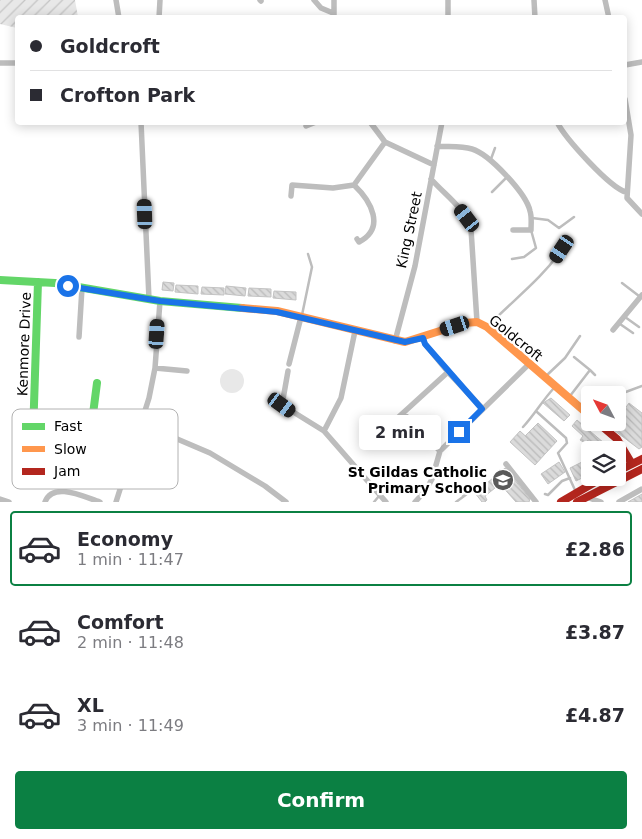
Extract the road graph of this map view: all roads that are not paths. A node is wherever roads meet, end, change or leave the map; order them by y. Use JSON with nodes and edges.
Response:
{"nodes":[{"id":1,"x":116,"y":0,"type":"edge"},
{"id":2,"x":160,"y":0,"type":"edge"},
{"id":3,"x":314,"y":0,"type":"edge"},
{"id":4,"x":334,"y":0,"type":"edge"},
{"id":5,"x":448,"y":0,"type":"edge"},
{"id":6,"x":534,"y":0,"type":"edge"},
{"id":7,"x":605,"y":0,"type":"edge"},
{"id":8,"x":118,"y":15,"type":"edge"},
{"id":9,"x":159,"y":15,"type":"edge"},
{"id":10,"x":334,"y":15,"type":"edge"},
{"id":11,"x":448,"y":15,"type":"edge"},
{"id":12,"x":535,"y":15,"type":"edge"},
{"id":13,"x":608,"y":15,"type":"edge"},
{"id":14,"x":15,"y":62,"type":"edge"},
{"id":15,"x":642,"y":62,"type":"edge"},
{"id":16,"x":0,"y":63,"type":"edge"},
{"id":17,"x":627,"y":65,"type":"edge"},
{"id":18,"x":627,"y":111,"type":"edge"},
{"id":19,"x":141,"y":125,"type":"edge"},
{"id":20,"x":372,"y":125,"type":"edge"},
{"id":21,"x":441,"y":125,"type":"edge"},
{"id":22,"x":558,"y":125,"type":"edge"},
{"id":23,"x":385,"y":142,"type":"junction"},
{"id":24,"x":437,"y":146,"type":"junction"},
{"id":25,"x":495,"y":148,"type":"dead end"},
{"id":26,"x":490,"y":160,"type":"junction"},
{"id":27,"x":434,"y":165,"type":"junction"},
{"id":28,"x":506,"y":177,"type":"junction"},
{"id":29,"x":431,"y":179,"type":"junction"},
{"id":30,"x":354,"y":185,"type":"junction"},
{"id":31,"x":492,"y":192,"type":"dead end"},
{"id":32,"x":626,"y":192,"type":"junction"},
{"id":33,"x":290,"y":196,"type":"dead end"},
{"id":34,"x":642,"y":214,"type":"edge"},
{"id":35,"x":574,"y":217,"type":"dead end"},
{"id":36,"x":530,"y":218,"type":"junction"},
{"id":37,"x":512,"y":230,"type":"dead end"},
{"id":38,"x":531,"y":230,"type":"junction"},
{"id":39,"x":356,"y":242,"type":"dead end"},
{"id":40,"x":562,"y":249,"type":"dead end"},
{"id":41,"x":308,"y":254,"type":"dead end"},
{"id":42,"x":512,"y":259,"type":"dead end"},
{"id":43,"x":0,"y":280,"type":"edge"},
{"id":44,"x":38,"y":282,"type":"junction"},
{"id":45,"x":622,"y":283,"type":"dead end"},
{"id":46,"x":82,"y":288,"type":"junction"},
{"id":47,"x":642,"y":297,"type":"edge"},
{"id":48,"x":149,"y":299,"type":"junction"},
{"id":49,"x":160,"y":301,"type":"junction"},
{"id":50,"x":301,"y":317,"type":"junction"},
{"id":51,"x":625,"y":317,"type":"junction"},
{"id":52,"x":477,"y":322,"type":"junction"},
{"id":53,"x":619,"y":323,"type":"junction"},
{"id":54,"x":487,"y":327,"type":"junction"},
{"id":55,"x":639,"y":327,"type":"dead end"},
{"id":56,"x":613,"y":330,"type":"dead end"},
{"id":57,"x":356,"y":331,"type":"junction"},
{"id":58,"x":633,"y":333,"type":"dead end"},
{"id":59,"x":580,"y":336,"type":"dead end"},
{"id":60,"x":78,"y":337,"type":"dead end"},
{"id":61,"x":423,"y":338,"type":"junction"},
{"id":62,"x":395,"y":340,"type":"junction"},
{"id":63,"x":574,"y":357,"type":"dead end"},
{"id":64,"x":529,"y":364,"type":"junction"},
{"id":65,"x":155,"y":368,"type":"junction"},
{"id":66,"x":590,"y":370,"type":"junction"},
{"id":67,"x":187,"y":371,"type":"dead end"},
{"id":68,"x":448,"y":372,"type":"junction"},
{"id":69,"x":595,"y":375,"type":"dead end"},
{"id":70,"x":546,"y":378,"type":"junction"},
{"id":71,"x":97,"y":382,"type":"dead end"},
{"id":72,"x":555,"y":386,"type":"junction"},
{"id":73,"x":642,"y":386,"type":"edge"},
{"id":74,"x":626,"y":392,"type":"edge"},
{"id":75,"x":569,"y":398,"type":"junction"},
{"id":76,"x":581,"y":408,"type":"edge"},
{"id":77,"x":35,"y":409,"type":"edge"},
{"id":78,"x":94,"y":409,"type":"edge"},
{"id":79,"x":145,"y":409,"type":"edge"},
{"id":80,"x":482,"y":409,"type":"junction"},
{"id":81,"x":537,"y":412,"type":"junction"},
{"id":82,"x":403,"y":413,"type":"junction"},
{"id":83,"x":522,"y":427,"type":"dead end"},
{"id":84,"x":384,"y":430,"type":"dead end"},
{"id":85,"x":324,"y":431,"type":"junction"},
{"id":86,"x":607,"y":431,"type":"edge"},
{"id":87,"x":178,"y":439,"type":"edge"},
{"id":88,"x":440,"y":451,"type":"junction"},
{"id":89,"x":642,"y":459,"type":"edge"},
{"id":90,"x":506,"y":464,"type":"dead end"},
{"id":91,"x":632,"y":464,"type":"junction"},
{"id":92,"x":626,"y":467,"type":"edge"},
{"id":93,"x":642,"y":469,"type":"edge"},
{"id":94,"x":626,"y":477,"type":"edge"},
{"id":95,"x":570,"y":478,"type":"junction"},
{"id":96,"x":455,"y":486,"type":"dead end"},
{"id":97,"x":592,"y":486,"type":"edge"},
{"id":98,"x":607,"y":486,"type":"edge"},
{"id":99,"x":608,"y":486,"type":"edge"},
{"id":100,"x":121,"y":489,"type":"edge"},
{"id":101,"x":642,"y":489,"type":"edge"},
{"id":102,"x":471,"y":491,"type":"dead end"},
{"id":103,"x":545,"y":494,"type":"dead end"},
{"id":104,"x":380,"y":495,"type":"junction"},
{"id":105,"x":464,"y":496,"type":"junction"},
{"id":106,"x":578,"y":498,"type":"edge"},
{"id":107,"x":0,"y":499,"type":"edge"},
{"id":108,"x":117,"y":501,"type":"edge"},
{"id":109,"x":9,"y":502,"type":"edge"},
{"id":110,"x":45,"y":502,"type":"edge"},
{"id":111,"x":100,"y":502,"type":"edge"},
{"id":112,"x":286,"y":502,"type":"edge"},
{"id":113,"x":374,"y":502,"type":"edge"},
{"id":114,"x":386,"y":502,"type":"edge"},
{"id":115,"x":415,"y":502,"type":"edge"},
{"id":116,"x":456,"y":502,"type":"edge"},
{"id":117,"x":536,"y":502,"type":"edge"},
{"id":118,"x":561,"y":502,"type":"edge"},
{"id":119,"x":602,"y":502,"type":"edge"},
{"id":120,"x":619,"y":502,"type":"edge"}],
"edges":[{"from":1,"to":8,"type":"street"},
{"from":2,"to":9,"type":"street"},
{"from":3,"to":10,"type":"street"},
{"from":4,"to":10,"type":"street"},
{"from":5,"to":11,"type":"street"},
{"from":6,"to":12,"type":"street"},
{"from":7,"to":13,"type":"street"},
{"from":14,"to":16,"type":"street"},
{"from":15,"to":17,"type":"street"},
{"from":18,"to":32,"type":"street"},
{"from":19,"to":48,"type":"street"},
{"from":20,"to":23,"type":"street"},
{"from":21,"to":24,"type":"street","name":"King Street"},
{"from":22,"to":32,"type":"street"},
{"from":23,"to":27,"type":"street"},
{"from":23,"to":30,"type":"street"},
{"from":24,"to":26,"type":"street"},
{"from":24,"to":27,"type":"street","name":"King Street"},
{"from":25,"to":26,"type":"lane"},
{"from":26,"to":28,"type":"street"},
{"from":27,"to":29,"type":"street","name":"King Street"},
{"from":28,"to":31,"type":"lane"},
{"from":28,"to":36,"type":"street"},
{"from":29,"to":52,"type":"street"},
{"from":29,"to":62,"type":"street","name":"King Street"},
{"from":30,"to":33,"type":"street"},
{"from":30,"to":39,"type":"street"},
{"from":32,"to":34,"type":"street"},
{"from":35,"to":36,"type":"lane"},
{"from":36,"to":38,"type":"street"},
{"from":37,"to":38,"type":"street"},
{"from":38,"to":42,"type":"lane"},
{"from":40,"to":54,"type":"lane"},
{"from":41,"to":50,"type":"lane"},
{"from":43,"to":44,"type":"street","name":"Goldcroft"},
{"from":44,"to":46,"type":"street","name":"Goldcroft"},
{"from":44,"to":77,"type":"street","name":"Kenmore Drive"},
{"from":45,"to":47,"type":"lane"},
{"from":46,"to":48,"type":"street","name":"Goldcroft"},
{"from":46,"to":60,"type":"street"},
{"from":47,"to":51,"type":"street"},
{"from":48,"to":49,"type":"street","name":"Goldcroft"},
{"from":49,"to":50,"type":"street","name":"Goldcroft"},
{"from":49,"to":65,"type":"street"},
{"from":50,"to":57,"type":"street","name":"Goldcroft"},
{"from":50,"to":85,"type":"street"},
{"from":51,"to":53,"type":"street"},
{"from":51,"to":55,"type":"lane"},
{"from":52,"to":54,"type":"street","name":"Goldcroft"},
{"from":52,"to":61,"type":"street","name":"Goldcroft"},
{"from":53,"to":56,"type":"street"},
{"from":53,"to":58,"type":"lane"},
{"from":54,"to":64,"type":"street","name":"Goldcroft"},
{"from":57,"to":62,"type":"street","name":"Goldcroft"},
{"from":57,"to":85,"type":"street"},
{"from":59,"to":70,"type":"lane"},
{"from":61,"to":62,"type":"street","name":"Goldcroft"},
{"from":61,"to":68,"type":"street"},
{"from":63,"to":66,"type":"lane"},
{"from":64,"to":70,"type":"street","name":"Goldcroft"},
{"from":64,"to":80,"type":"street"},
{"from":65,"to":67,"type":"street"},
{"from":65,"to":79,"type":"street"},
{"from":66,"to":69,"type":"lane"},
{"from":66,"to":75,"type":"lane"},
{"from":68,"to":80,"type":"street"},
{"from":68,"to":82,"type":"street"},
{"from":70,"to":72,"type":"street","name":"Goldcroft"},
{"from":71,"to":78,"type":"street","name":"Kenmore Drive"},
{"from":72,"to":75,"type":"street","name":"Goldcroft"},
{"from":72,"to":81,"type":"lane"},
{"from":73,"to":74,"type":"lane"},
{"from":75,"to":76,"type":"street","name":"Goldcroft"},
{"from":80,"to":88,"type":"street"},
{"from":81,"to":83,"type":"lane"},
{"from":81,"to":95,"type":"lane"},
{"from":82,"to":84,"type":"street"},
{"from":82,"to":88,"type":"street"},
{"from":85,"to":104,"type":"street"},
{"from":86,"to":91,"type":"street"},
{"from":87,"to":112,"type":"street"},
{"from":88,"to":115,"type":"street"},
{"from":89,"to":91,"type":"street"},
{"from":90,"to":117,"type":"street"},
{"from":91,"to":92,"type":"street"},
{"from":93,"to":94,"type":"street"},
{"from":95,"to":103,"type":"lane"},
{"from":95,"to":106,"type":"lane"},
{"from":96,"to":105,"type":"lane"},
{"from":97,"to":106,"type":"street"},
{"from":98,"to":106,"type":"street"},
{"from":99,"to":119,"type":"street"},
{"from":100,"to":108,"type":"street"},
{"from":101,"to":120,"type":"street"},
{"from":102,"to":105,"type":"lane"},
{"from":104,"to":113,"type":"lane"},
{"from":104,"to":114,"type":"street"},
{"from":105,"to":116,"type":"lane"},
{"from":106,"to":118,"type":"street"},
{"from":106,"to":119,"type":"street"},
{"from":107,"to":109,"type":"street"},
{"from":110,"to":111,"type":"street"}]}
